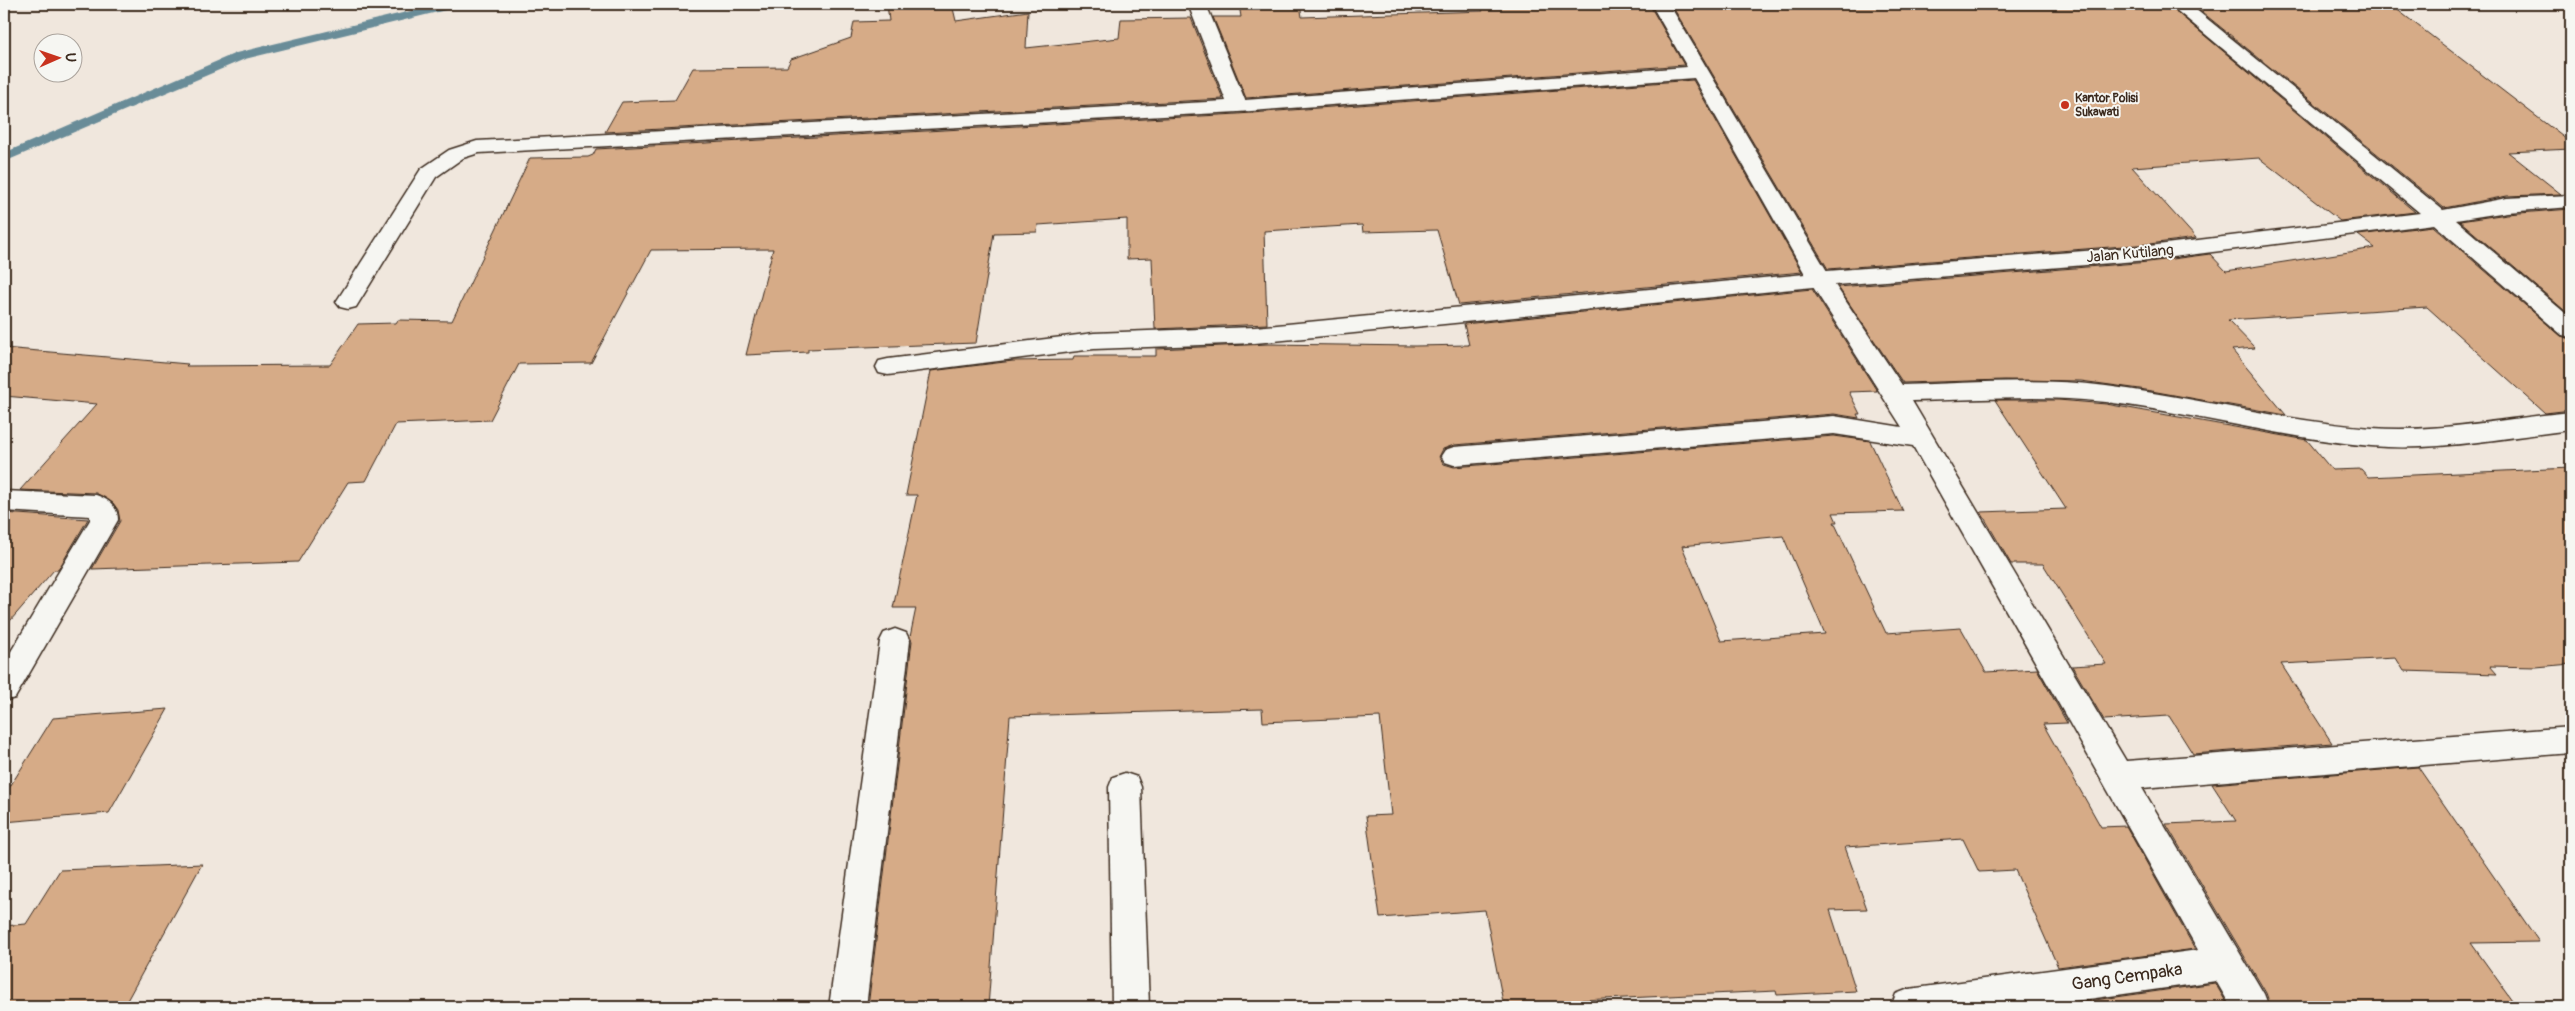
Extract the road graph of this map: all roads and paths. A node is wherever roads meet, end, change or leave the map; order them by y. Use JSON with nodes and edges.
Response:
{"nodes":[{"id":1,"x":1197,"y":4,"type":"edge"},
{"id":2,"x":1660,"y":4,"type":"edge"},
{"id":3,"x":2178,"y":4,"type":"edge"},
{"id":4,"x":1700,"y":72,"type":"junction"},
{"id":5,"x":1238,"y":106,"type":"junction"},
{"id":6,"x":2571,"y":201,"type":"edge"},
{"id":7,"x":2439,"y":217,"type":"junction"},
{"id":8,"x":1820,"y":279,"type":"junction"},
{"id":9,"x":348,"y":302,"type":"dead end"},
{"id":10,"x":2571,"y":330,"type":"edge"},
{"id":11,"x":888,"y":367,"type":"dead end"},
{"id":12,"x":1895,"y":393,"type":"junction"},
{"id":13,"x":2571,"y":421,"type":"edge"},
{"id":14,"x":1921,"y":438,"type":"junction"},
{"id":15,"x":1454,"y":456,"type":"dead end"},
{"id":16,"x":4,"y":501,"type":"edge"},
{"id":17,"x":895,"y":641,"type":"dead end"},
{"id":18,"x":15,"y":652,"type":"edge"},
{"id":19,"x":4,"y":689,"type":"edge"},
{"id":20,"x":2571,"y":740,"type":"edge"},
{"id":21,"x":2116,"y":776,"type":"junction"},
{"id":22,"x":1125,"y":787,"type":"dead end"},
{"id":23,"x":2225,"y":963,"type":"junction"},
{"id":24,"x":847,"y":1007,"type":"edge"},
{"id":25,"x":1131,"y":1007,"type":"edge"},
{"id":26,"x":1909,"y":1007,"type":"edge"},
{"id":27,"x":2251,"y":1007,"type":"edge"}],
"edges":[{"from":1,"to":5,"type":"street"},
{"from":2,"to":4,"type":"street"},
{"from":3,"to":7,"type":"street"},
{"from":4,"to":5,"type":"street"},
{"from":4,"to":8,"type":"street"},
{"from":5,"to":9,"type":"street"},
{"from":6,"to":7,"type":"street","name":"Jalan Kutilang"},
{"from":7,"to":8,"type":"street","name":"Jalan Kutilang"},
{"from":7,"to":10,"type":"street"},
{"from":8,"to":11,"type":"street","name":"Jalan Kutilang"},
{"from":8,"to":12,"type":"street"},
{"from":12,"to":13,"type":"street"},
{"from":12,"to":14,"type":"street"},
{"from":14,"to":15,"type":"street"},
{"from":14,"to":21,"type":"street"},
{"from":16,"to":18,"type":"street"},
{"from":17,"to":24,"type":"street"},
{"from":18,"to":19,"type":"street"},
{"from":20,"to":21,"type":"street"},
{"from":21,"to":23,"type":"street"},
{"from":22,"to":25,"type":"street"},
{"from":23,"to":26,"type":"street","name":"Gang Cempaka"},
{"from":23,"to":27,"type":"street"}]}
